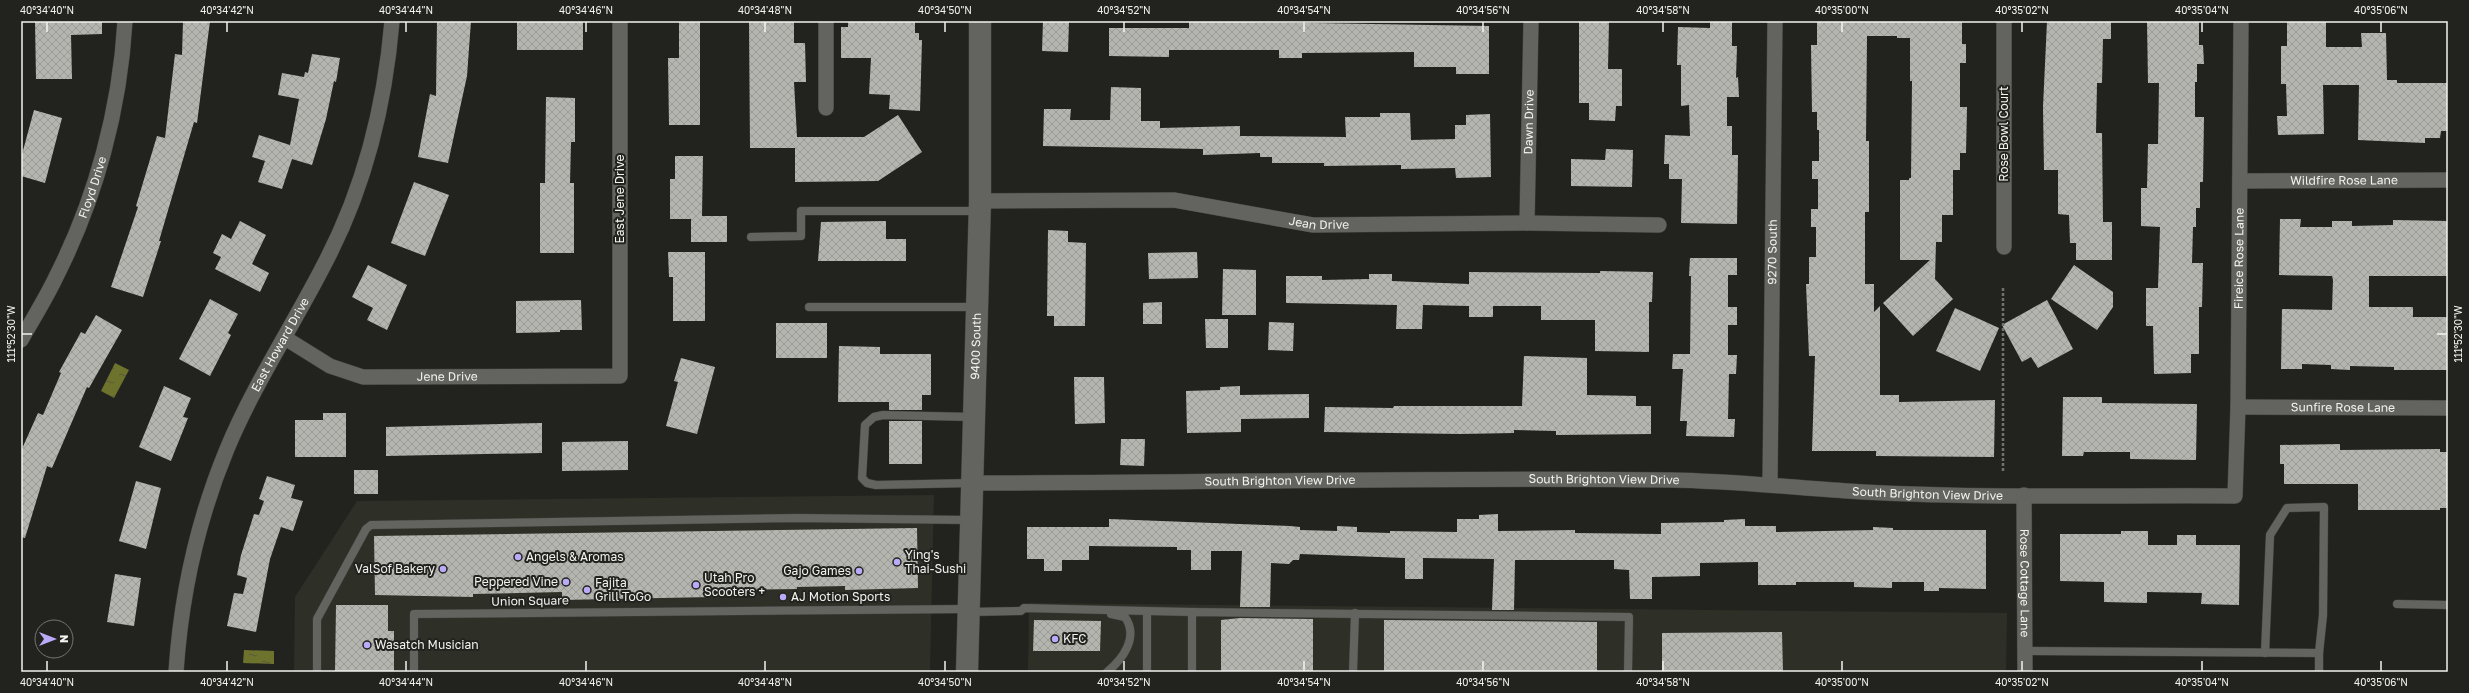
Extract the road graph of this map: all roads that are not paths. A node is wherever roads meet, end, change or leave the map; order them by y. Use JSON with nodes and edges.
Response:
{"nodes":[{"id":1,"x":125,"y":21,"type":"edge"},
{"id":2,"x":392,"y":21,"type":"edge"},
{"id":3,"x":620,"y":21,"type":"edge"},
{"id":4,"x":826,"y":21,"type":"edge"},
{"id":5,"x":980,"y":21,"type":"edge"},
{"id":6,"x":1531,"y":21,"type":"edge"},
{"id":7,"x":1775,"y":21,"type":"edge"},
{"id":8,"x":2004,"y":21,"type":"edge"},
{"id":9,"x":2241,"y":21,"type":"edge"},
{"id":10,"x":826,"y":108,"type":"dead end"},
{"id":11,"x":2448,"y":180,"type":"edge"},
{"id":12,"x":2240,"y":181,"type":"junction"},
{"id":13,"x":980,"y":206,"type":"junction"},
{"id":14,"x":1527,"y":223,"type":"junction"},
{"id":15,"x":1659,"y":225,"type":"dead end"},
{"id":16,"x":751,"y":237,"type":"dead end"},
{"id":17,"x":2004,"y":247,"type":"dead end"},
{"id":18,"x":809,"y":307,"type":"dead end"},
{"id":19,"x":977,"y":307,"type":"junction"},
{"id":20,"x":286,"y":338,"type":"junction"},
{"id":21,"x":21,"y":340,"type":"edge"},
{"id":22,"x":620,"y":376,"type":"joint"},
{"id":23,"x":2238,"y":407,"type":"junction"},
{"id":24,"x":2448,"y":408,"type":"edge"},
{"id":25,"x":974,"y":417,"type":"junction"},
{"id":26,"x":973,"y":482,"type":"junction"},
{"id":27,"x":1770,"y":483,"type":"junction"},
{"id":28,"x":2024,"y":495,"type":"junction"},
{"id":29,"x":2235,"y":496,"type":"joint"},
{"id":30,"x":971,"y":520,"type":"junction"},
{"id":31,"x":2397,"y":604,"type":"dead end"},
{"id":32,"x":2448,"y":605,"type":"edge"},
{"id":33,"x":968,"y":610,"type":"junction"},
{"id":34,"x":1021,"y":611,"type":"junction"},
{"id":35,"x":1147,"y":611,"type":"junction"},
{"id":36,"x":1192,"y":612,"type":"junction"},
{"id":37,"x":1355,"y":613,"type":"junction"},
{"id":38,"x":2024,"y":651,"type":"junction"},
{"id":39,"x":2265,"y":653,"type":"junction"},
{"id":40,"x":2319,"y":654,"type":"junction"},
{"id":41,"x":176,"y":672,"type":"edge"},
{"id":42,"x":317,"y":672,"type":"edge"},
{"id":43,"x":414,"y":672,"type":"edge"},
{"id":44,"x":967,"y":672,"type":"edge"},
{"id":45,"x":1107,"y":672,"type":"edge"},
{"id":46,"x":1147,"y":672,"type":"edge"},
{"id":47,"x":1192,"y":672,"type":"edge"},
{"id":48,"x":1353,"y":672,"type":"edge"},
{"id":49,"x":1628,"y":672,"type":"edge"},
{"id":50,"x":2025,"y":672,"type":"edge"},
{"id":51,"x":2319,"y":672,"type":"edge"}],
"edges":[{"from":1,"to":21,"type":"street","name":"Floyd Drive"},
{"from":2,"to":20,"type":"street","name":"East Howard Drive"},
{"from":3,"to":22,"type":"street","name":"East Jene Drive"},
{"from":4,"to":10,"type":"street"},
{"from":5,"to":13,"type":"street","name":"9400 South"},
{"from":6,"to":14,"type":"street","name":"Dawn Drive"},
{"from":7,"to":27,"type":"street","name":"9270 South"},
{"from":8,"to":17,"type":"street","name":"Rose Bowl Court"},
{"from":9,"to":12,"type":"street","name":"Fireice Rose Lane"},
{"from":11,"to":12,"type":"street","name":"Wildfire Rose Lane"},
{"from":12,"to":23,"type":"street","name":"Fireice Rose Lane"},
{"from":13,"to":14,"type":"street","name":"Jean Drive"},
{"from":13,"to":16,"type":"lane"},
{"from":13,"to":19,"type":"street","name":"9400 South"},
{"from":14,"to":15,"type":"street","name":"Jean Drive"},
{"from":18,"to":19,"type":"lane"},
{"from":19,"to":25,"type":"street","name":"9400 South"},
{"from":20,"to":22,"type":"street","name":"Jene Drive"},
{"from":20,"to":41,"type":"street","name":"East Howard Drive"},
{"from":23,"to":24,"type":"street","name":"Sunfire Rose Lane"},
{"from":23,"to":29,"type":"street","name":"Fireice Rose Lane"},
{"from":25,"to":26,"type":"street","name":"9400 South"},
{"from":25,"to":26,"type":"lane"},
{"from":26,"to":27,"type":"street","name":"South Brighton View Drive"},
{"from":26,"to":30,"type":"street","name":"9400 South"},
{"from":27,"to":28,"type":"street","name":"South Brighton View Drive"},
{"from":28,"to":29,"type":"street","name":"South Brighton View Drive"},
{"from":28,"to":38,"type":"street","name":"Rose Cottage Lane"},
{"from":30,"to":33,"type":"street","name":"9400 South"},
{"from":30,"to":42,"type":"lane"},
{"from":31,"to":32,"type":"lane"},
{"from":33,"to":34,"type":"lane"},
{"from":33,"to":43,"type":"lane","name":"Union Square"},
{"from":33,"to":44,"type":"street","name":"9400 South"},
{"from":34,"to":35,"type":"lane"},
{"from":34,"to":45,"type":"lane"},
{"from":35,"to":36,"type":"lane"},
{"from":35,"to":46,"type":"lane"},
{"from":36,"to":37,"type":"lane"},
{"from":36,"to":47,"type":"lane"},
{"from":37,"to":48,"type":"lane"},
{"from":37,"to":49,"type":"lane"},
{"from":38,"to":39,"type":"lane"},
{"from":38,"to":50,"type":"street","name":"Rose Cottage Lane"},
{"from":39,"to":40,"type":"lane"},
{"from":39,"to":40,"type":"lane"},
{"from":40,"to":51,"type":"lane"}]}
